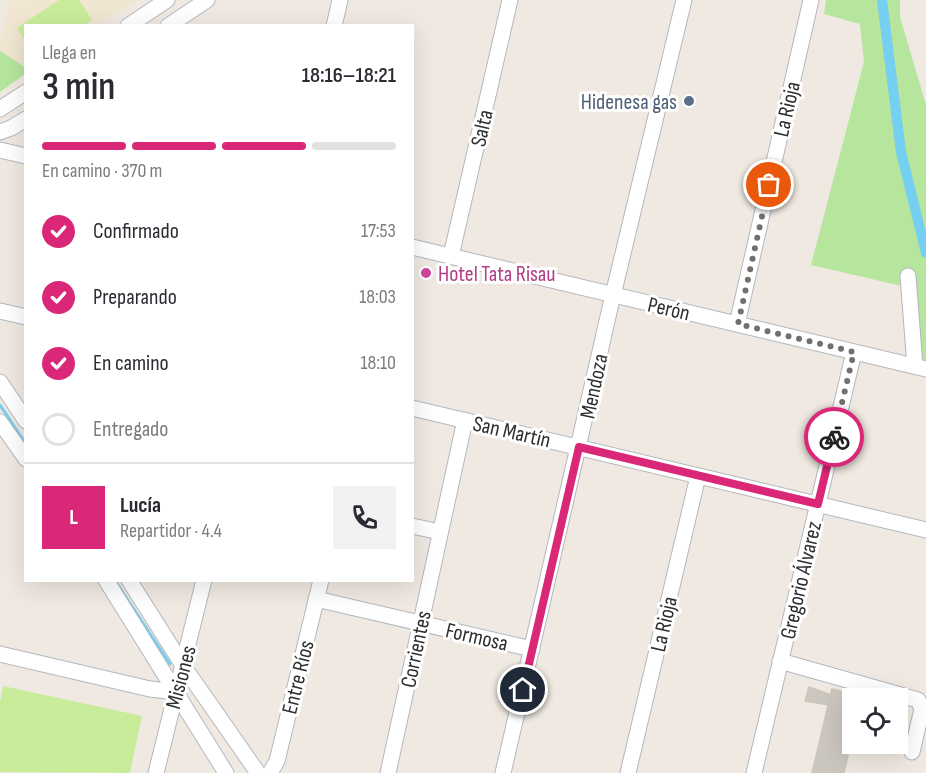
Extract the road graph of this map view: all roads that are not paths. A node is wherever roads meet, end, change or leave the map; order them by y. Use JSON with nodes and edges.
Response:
{"nodes":[{"id":1,"x":167,"y":0,"type":"edge"},
{"id":2,"x":207,"y":0,"type":"edge"},
{"id":3,"x":340,"y":0,"type":"edge"},
{"id":4,"x":510,"y":0,"type":"edge"},
{"id":5,"x":684,"y":0,"type":"edge"},
{"id":6,"x":811,"y":0,"type":"edge"},
{"id":7,"x":131,"y":24,"type":"edge"},
{"id":8,"x":171,"y":24,"type":"edge"},
{"id":9,"x":334,"y":24,"type":"edge"},
{"id":10,"x":24,"y":93,"type":"edge"},
{"id":11,"x":0,"y":108,"type":"edge"},
{"id":12,"x":24,"y":120,"type":"edge"},
{"id":13,"x":0,"y":132,"type":"edge"},
{"id":14,"x":0,"y":150,"type":"edge"},
{"id":15,"x":24,"y":156,"type":"edge"},
{"id":16,"x":414,"y":248,"type":"edge"},
{"id":17,"x":451,"y":256,"type":"junction"},
{"id":18,"x":908,"y":276,"type":"dead end"},
{"id":19,"x":613,"y":295,"type":"junction"},
{"id":20,"x":0,"y":311,"type":"edge"},
{"id":21,"x":24,"y":317,"type":"edge"},
{"id":22,"x":738,"y":324,"type":"junction"},
{"id":23,"x":854,"y":352,"type":"junction"},
{"id":24,"x":920,"y":368,"type":"edge"},
{"id":25,"x":0,"y":382,"type":"edge"},
{"id":26,"x":414,"y":408,"type":"edge"},
{"id":27,"x":24,"y":418,"type":"edge"},
{"id":28,"x":465,"y":420,"type":"junction"},
{"id":29,"x":0,"y":422,"type":"edge"},
{"id":30,"x":579,"y":447,"type":"junction"},
{"id":31,"x":24,"y":456,"type":"edge"},
{"id":32,"x":698,"y":476,"type":"junction"},
{"id":33,"x":818,"y":504,"type":"junction"},
{"id":34,"x":414,"y":526,"type":"edge"},
{"id":35,"x":926,"y":530,"type":"edge"},
{"id":36,"x":441,"y":532,"type":"junction"},
{"id":37,"x":107,"y":582,"type":"edge"},
{"id":38,"x":130,"y":582,"type":"edge"},
{"id":39,"x":204,"y":582,"type":"edge"},
{"id":40,"x":320,"y":582,"type":"edge"},
{"id":41,"x":316,"y":599,"type":"junction"},
{"id":42,"x":420,"y":624,"type":"junction"},
{"id":43,"x":532,"y":649,"type":"junction"},
{"id":44,"x":0,"y":654,"type":"edge"},
{"id":45,"x":780,"y":662,"type":"junction"},
{"id":46,"x":184,"y":667,"type":"junction"},
{"id":47,"x":176,"y":692,"type":"junction"},
{"id":48,"x":912,"y":752,"type":"dead end"},
{"id":49,"x":156,"y":773,"type":"edge"},
{"id":50,"x":226,"y":773,"type":"edge"},
{"id":51,"x":258,"y":773,"type":"edge"},
{"id":52,"x":270,"y":773,"type":"edge"},
{"id":53,"x":388,"y":773,"type":"edge"},
{"id":54,"x":503,"y":773,"type":"edge"},
{"id":55,"x":628,"y":773,"type":"edge"},
{"id":56,"x":754,"y":773,"type":"edge"}],
"edges":[{"from":1,"to":7,"type":"street"},
{"from":2,"to":8,"type":"street"},
{"from":3,"to":9,"type":"street"},
{"from":4,"to":17,"type":"street","name":"Salta"},
{"from":5,"to":19,"type":"street","name":"Mendoza"},
{"from":6,"to":22,"type":"street","name":"La Rioja"},
{"from":10,"to":11,"type":"street"},
{"from":12,"to":13,"type":"street"},
{"from":14,"to":15,"type":"street"},
{"from":16,"to":17,"type":"street","name":"Perón"},
{"from":17,"to":19,"type":"street","name":"Perón"},
{"from":18,"to":24,"type":"street"},
{"from":19,"to":22,"type":"street","name":"Perón"},
{"from":19,"to":30,"type":"street","name":"Mendoza"},
{"from":20,"to":21,"type":"street"},
{"from":22,"to":23,"type":"street","name":"Perón"},
{"from":23,"to":24,"type":"street","name":"Perón"},
{"from":23,"to":33,"type":"street","name":"Gregorio Álvarez"},
{"from":25,"to":27,"type":"street"},
{"from":26,"to":28,"type":"street","name":"San Martín"},
{"from":28,"to":30,"type":"street","name":"San Martín"},
{"from":28,"to":36,"type":"street","name":"Corrientes"},
{"from":29,"to":31,"type":"street"},
{"from":30,"to":32,"type":"street","name":"San Martín"},
{"from":30,"to":43,"type":"street","name":"Mendoza"},
{"from":32,"to":33,"type":"street","name":"San Martín"},
{"from":32,"to":55,"type":"street","name":"La Rioja"},
{"from":33,"to":35,"type":"street","name":"San Martín"},
{"from":33,"to":45,"type":"street","name":"Gregorio Álvarez"},
{"from":34,"to":36,"type":"street"},
{"from":36,"to":42,"type":"street","name":"Corrientes"},
{"from":37,"to":47,"type":"street"},
{"from":38,"to":46,"type":"street"},
{"from":39,"to":46,"type":"street","name":"Misiones"},
{"from":40,"to":41,"type":"street","name":"Entre Ríos"},
{"from":41,"to":42,"type":"street","name":"Formosa"},
{"from":41,"to":52,"type":"street","name":"Entre Ríos"},
{"from":42,"to":43,"type":"street","name":"Formosa"},
{"from":42,"to":53,"type":"street","name":"Corrientes"},
{"from":43,"to":54,"type":"street","name":"Mendoza"},
{"from":44,"to":47,"type":"street"},
{"from":45,"to":48,"type":"street"},
{"from":45,"to":56,"type":"street","name":"Gregorio Álvarez"},
{"from":46,"to":47,"type":"street","name":"Misiones"},
{"from":46,"to":51,"type":"street"},
{"from":47,"to":49,"type":"street","name":"Misiones"},
{"from":47,"to":50,"type":"street"}]}
